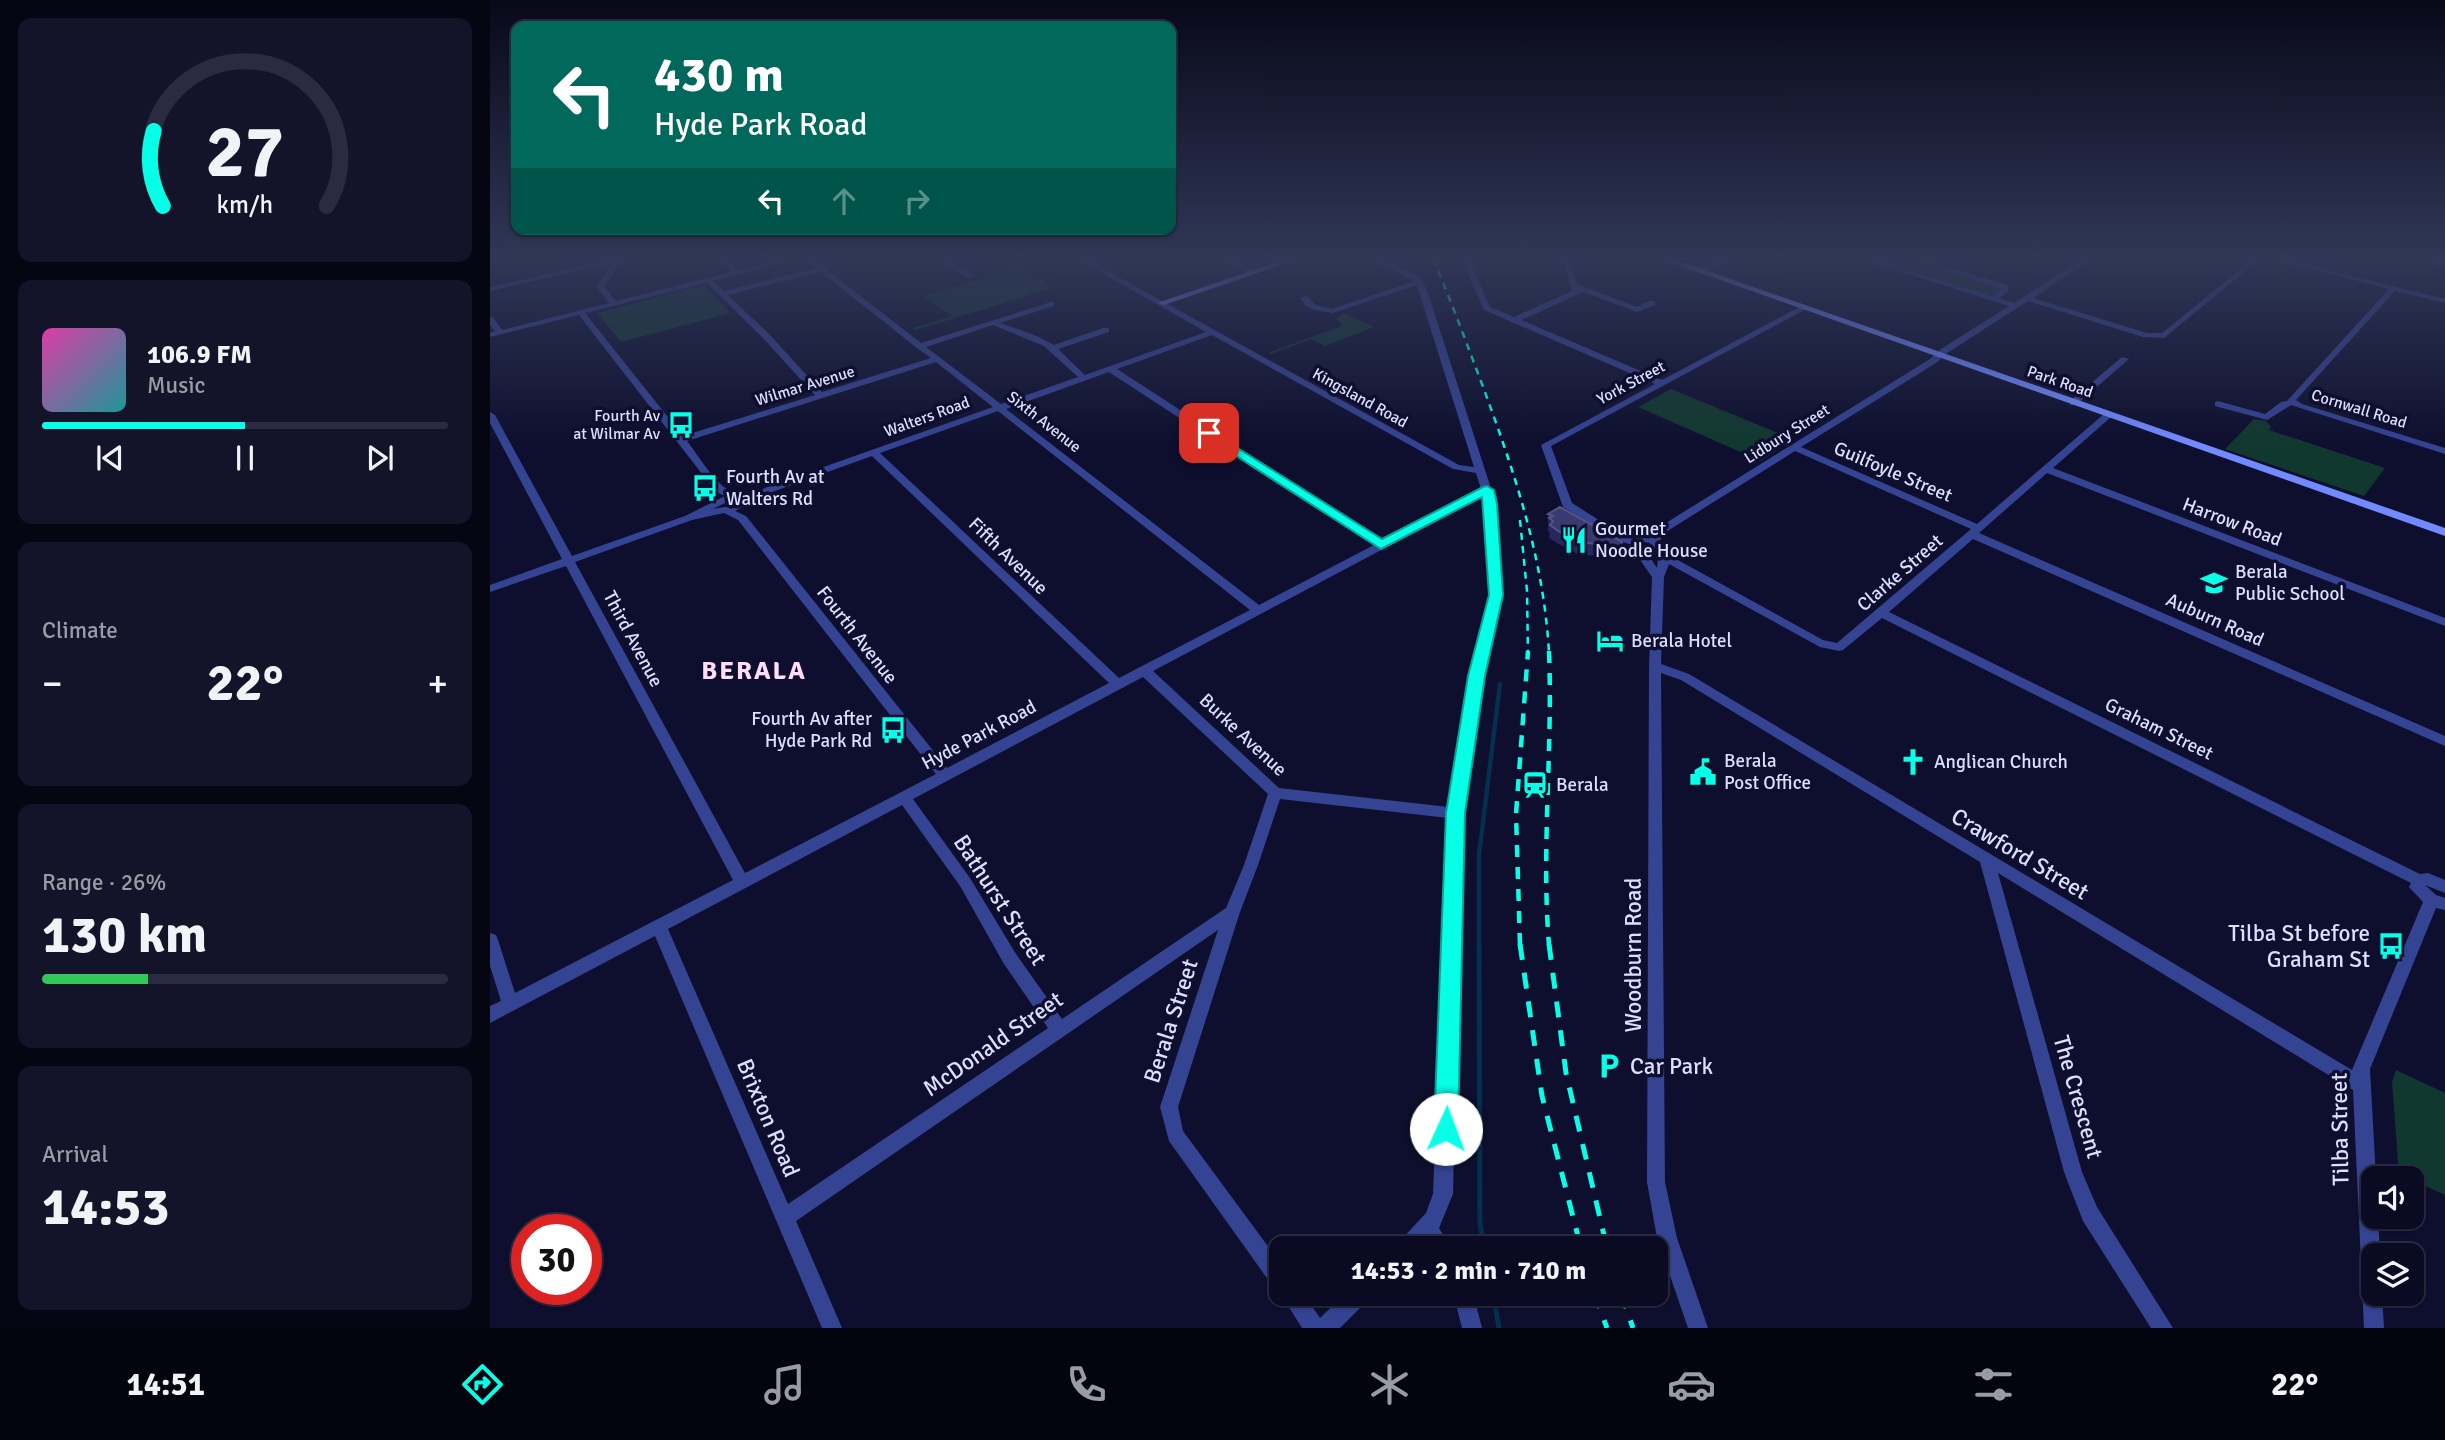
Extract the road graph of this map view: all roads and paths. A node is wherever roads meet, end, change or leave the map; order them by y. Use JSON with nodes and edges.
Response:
{"nodes":[{"id":1,"x":491,"y":321,"type":"edge"},
{"id":2,"x":549,"y":321,"type":"edge"},
{"id":3,"x":587,"y":321,"type":"edge"},
{"id":4,"x":748,"y":321,"type":"edge"},
{"id":5,"x":888,"y":321,"type":"edge"},
{"id":6,"x":1000,"y":321,"type":"edge"},
{"id":7,"x":1193,"y":321,"type":"edge"},
{"id":8,"x":1430,"y":321,"type":"edge"},
{"id":9,"x":1515,"y":321,"type":"edge"},
{"id":10,"x":1779,"y":321,"type":"edge"},
{"id":11,"x":1840,"y":321,"type":"edge"},
{"id":12,"x":1992,"y":321,"type":"edge"},
{"id":13,"x":2101,"y":321,"type":"edge"},
{"id":14,"x":2182,"y":321,"type":"edge"},
{"id":15,"x":2363,"y":321,"type":"edge"},
{"id":16,"x":994,"y":323,"type":"junction"},
{"id":17,"x":1106,"y":330,"type":"dead end"},
{"id":18,"x":1213,"y":332,"type":"junction"},
{"id":19,"x":500,"y":333,"type":"junction"},
{"id":20,"x":490,"y":335,"type":"edge"},
{"id":21,"x":920,"y":346,"type":"junction"},
{"id":22,"x":1053,"y":348,"type":"junction"},
{"id":23,"x":1938,"y":356,"type":"junction"},
{"id":24,"x":937,"y":359,"type":"junction"},
{"id":25,"x":2125,"y":359,"type":"dead end"},
{"id":26,"x":1111,"y":369,"type":"junction"},
{"id":27,"x":1084,"y":378,"type":"junction"},
{"id":28,"x":1661,"y":383,"type":"junction"},
{"id":29,"x":821,"y":396,"type":"junction"},
{"id":30,"x":2292,"y":402,"type":"junction"},
{"id":31,"x":2073,"y":403,"type":"junction"},
{"id":32,"x":2218,"y":404,"type":"dead end"},
{"id":33,"x":1000,"y":408,"type":"junction"},
{"id":34,"x":490,"y":415,"type":"edge"},
{"id":35,"x":2108,"y":415,"type":"junction"},
{"id":36,"x":681,"y":440,"type":"junction"},
{"id":37,"x":1795,"y":448,"type":"junction"},
{"id":38,"x":2445,"y":451,"type":"edge"},
{"id":39,"x":874,"y":453,"type":"junction"},
{"id":40,"x":2046,"y":470,"type":"junction"},
{"id":41,"x":1481,"y":471,"type":"junction"},
{"id":42,"x":720,"y":490,"type":"junction"},
{"id":43,"x":1487,"y":490,"type":"junction"},
{"id":44,"x":739,"y":500,"type":"junction"},
{"id":45,"x":722,"y":507,"type":"junction"},
{"id":46,"x":689,"y":518,"type":"joint"},
{"id":47,"x":742,"y":518,"type":"junction"},
{"id":48,"x":1974,"y":531,"type":"junction"},
{"id":49,"x":2445,"y":532,"type":"edge"},
{"id":50,"x":1381,"y":545,"type":"junction"},
{"id":51,"x":1637,"y":547,"type":"junction"},
{"id":52,"x":1657,"y":549,"type":"junction"},
{"id":53,"x":569,"y":561,"type":"junction"},
{"id":54,"x":1660,"y":574,"type":"junction"},
{"id":55,"x":1692,"y":574,"type":"junction"},
{"id":56,"x":490,"y":589,"type":"edge"},
{"id":57,"x":1258,"y":610,"type":"junction"},
{"id":58,"x":1881,"y":613,"type":"junction"},
{"id":59,"x":2445,"y":622,"type":"edge"},
{"id":60,"x":1655,"y":667,"type":"junction"},
{"id":61,"x":1144,"y":670,"type":"junction"},
{"id":62,"x":1117,"y":684,"type":"junction"},
{"id":63,"x":2445,"y":741,"type":"edge"},
{"id":64,"x":946,"y":775,"type":"junction"},
{"id":65,"x":1275,"y":793,"type":"junction"},
{"id":66,"x":904,"y":797,"type":"junction"},
{"id":67,"x":1455,"y":813,"type":"junction"},
{"id":68,"x":1987,"y":861,"type":"junction"},
{"id":69,"x":2419,"y":880,"type":"junction"},
{"id":70,"x":742,"y":882,"type":"junction"},
{"id":71,"x":2445,"y":887,"type":"edge"},
{"id":72,"x":2438,"y":902,"type":"edge"},
{"id":73,"x":1232,"y":912,"type":"junction"},
{"id":74,"x":659,"y":926,"type":"junction"},
{"id":75,"x":490,"y":940,"type":"edge"},
{"id":76,"x":510,"y":1004,"type":"junction"},
{"id":77,"x":490,"y":1015,"type":"edge"},
{"id":78,"x":1058,"y":1028,"type":"junction"},
{"id":79,"x":2360,"y":1084,"type":"junction"},
{"id":80,"x":783,"y":1218,"type":"junction"},
{"id":81,"x":1428,"y":1228,"type":"junction"},
{"id":82,"x":1420,"y":1236,"type":"edge"},
{"id":83,"x":1433,"y":1236,"type":"edge"},
{"id":84,"x":1269,"y":1264,"type":"edge"},
{"id":85,"x":1299,"y":1306,"type":"edge"},
{"id":86,"x":1348,"y":1306,"type":"edge"},
{"id":87,"x":1466,"y":1306,"type":"edge"},
{"id":88,"x":832,"y":1328,"type":"edge"},
{"id":89,"x":1315,"y":1328,"type":"edge"},
{"id":90,"x":1325,"y":1328,"type":"edge"},
{"id":91,"x":1472,"y":1328,"type":"edge"},
{"id":92,"x":1698,"y":1328,"type":"edge"},
{"id":93,"x":2163,"y":1328,"type":"edge"},
{"id":94,"x":2374,"y":1328,"type":"edge"}],
"edges":[{"from":1,"to":19,"type":"street"},
{"from":2,"to":19,"type":"street"},
{"from":3,"to":36,"type":"street"},
{"from":4,"to":29,"type":"street"},
{"from":5,"to":21,"type":"street","name":"Sixth Avenue"},
{"from":6,"to":16,"type":"street"},
{"from":7,"to":18,"type":"street","name":"Kingsland Road"},
{"from":8,"to":41,"type":"street"},
{"from":9,"to":28,"type":"street"},
{"from":10,"to":28,"type":"street","name":"York Street"},
{"from":11,"to":23,"type":"main road","name":"Park Road"},
{"from":12,"to":23,"type":"street"},
{"from":13,"to":14,"type":"street"},
{"from":15,"to":30,"type":"street","name":"Cornwall Road"},
{"from":16,"to":21,"type":"street"},
{"from":16,"to":22,"type":"street"},
{"from":17,"to":22,"type":"street"},
{"from":18,"to":26,"type":"street","name":"Walters Road"},
{"from":18,"to":41,"type":"street","name":"Kingsland Road"},
{"from":19,"to":20,"type":"street"},
{"from":21,"to":24,"type":"street","name":"Sixth Avenue"},
{"from":22,"to":27,"type":"street"},
{"from":23,"to":31,"type":"main road","name":"Park Road"},
{"from":23,"to":37,"type":"street","name":"Lidbury Street"},
{"from":24,"to":29,"type":"street","name":"Wilmar Avenue"},
{"from":24,"to":33,"type":"street","name":"Sixth Avenue"},
{"from":25,"to":31,"type":"street"},
{"from":26,"to":27,"type":"street","name":"Walters Road"},
{"from":26,"to":50,"type":"street"},
{"from":27,"to":33,"type":"street","name":"Walters Road"},
{"from":28,"to":51,"type":"street","name":"York Street"},
{"from":29,"to":36,"type":"street","name":"Wilmar Avenue"},
{"from":30,"to":32,"type":"street"},
{"from":30,"to":38,"type":"street","name":"Cornwall Road"},
{"from":31,"to":35,"type":"main road","name":"Park Road"},
{"from":33,"to":39,"type":"street","name":"Walters Road"},
{"from":33,"to":57,"type":"street","name":"Sixth Avenue"},
{"from":34,"to":53,"type":"street","name":"Third Avenue"},
{"from":35,"to":40,"type":"street","name":"Clarke Street"},
{"from":35,"to":49,"type":"main road","name":"Park Road"},
{"from":36,"to":42,"type":"street"},
{"from":37,"to":48,"type":"street","name":"Guilfoyle Street"},
{"from":37,"to":52,"type":"street","name":"Lidbury Street"},
{"from":39,"to":44,"type":"street","name":"Walters Road"},
{"from":39,"to":62,"type":"street","name":"Fifth Avenue"},
{"from":40,"to":48,"type":"street","name":"Clarke Street"},
{"from":40,"to":59,"type":"street","name":"Harrow Road"},
{"from":41,"to":43,"type":"street"},
{"from":42,"to":44,"type":"street"},
{"from":42,"to":45,"type":"street"},
{"from":43,"to":50,"type":"street","name":"Hyde Park Road"},
{"from":43,"to":67,"type":"street"},
{"from":44,"to":45,"type":"street","name":"Walters Road"},
{"from":44,"to":47,"type":"street"},
{"from":45,"to":46,"type":"street"},
{"from":45,"to":47,"type":"street","name":"Fourth Avenue"},
{"from":46,"to":53,"type":"street"},
{"from":47,"to":64,"type":"street","name":"Fourth Avenue"},
{"from":48,"to":58,"type":"street","name":"Clarke Street"},
{"from":48,"to":63,"type":"street","name":"Auburn Road"},
{"from":50,"to":57,"type":"street","name":"Hyde Park Road"},
{"from":51,"to":52,"type":"street"},
{"from":51,"to":54,"type":"street"},
{"from":52,"to":54,"type":"street","name":"Woodburn Road"},
{"from":52,"to":55,"type":"street","name":"Clarke Street"},
{"from":53,"to":56,"type":"street"},
{"from":53,"to":70,"type":"street","name":"Third Avenue"},
{"from":54,"to":55,"type":"street","name":"Clarke Street"},
{"from":54,"to":60,"type":"street","name":"Woodburn Road"},
{"from":55,"to":58,"type":"street","name":"Clarke Street"},
{"from":57,"to":61,"type":"street","name":"Hyde Park Road"},
{"from":58,"to":69,"type":"street","name":"Graham Street"},
{"from":60,"to":68,"type":"street","name":"Crawford Street"},
{"from":60,"to":92,"type":"street","name":"Woodburn Road"},
{"from":61,"to":62,"type":"street","name":"Hyde Park Road"},
{"from":61,"to":65,"type":"street","name":"Burke Avenue"},
{"from":62,"to":64,"type":"street","name":"Hyde Park Road"},
{"from":64,"to":66,"type":"street","name":"Hyde Park Road"},
{"from":65,"to":67,"type":"street","name":"Burke Avenue"},
{"from":65,"to":73,"type":"street","name":"Berala Street"},
{"from":66,"to":70,"type":"street","name":"Hyde Park Road"},
{"from":66,"to":78,"type":"street","name":"Bathurst Street"},
{"from":67,"to":81,"type":"street"},
{"from":68,"to":79,"type":"street","name":"Crawford Street"},
{"from":68,"to":93,"type":"street","name":"The Crescent"},
{"from":69,"to":71,"type":"street","name":"Graham Street"},
{"from":69,"to":72,"type":"street"},
{"from":70,"to":74,"type":"street","name":"Hyde Park Road"},
{"from":72,"to":79,"type":"street","name":"Tilba Street"},
{"from":73,"to":78,"type":"street","name":"McDonald Street"},
{"from":73,"to":84,"type":"street","name":"Berala Street"},
{"from":74,"to":76,"type":"street","name":"Hyde Park Road"},
{"from":74,"to":80,"type":"street","name":"Brixton Road"},
{"from":75,"to":76,"type":"street"},
{"from":76,"to":77,"type":"street","name":"Hyde Park Road"},
{"from":78,"to":80,"type":"street","name":"McDonald Street"},
{"from":79,"to":94,"type":"street","name":"Tilba Street"},
{"from":80,"to":88,"type":"street","name":"Brixton Road"},
{"from":81,"to":82,"type":"street"},
{"from":81,"to":83,"type":"street"},
{"from":85,"to":89,"type":"street"},
{"from":86,"to":90,"type":"street"},
{"from":87,"to":91,"type":"street"}]}
